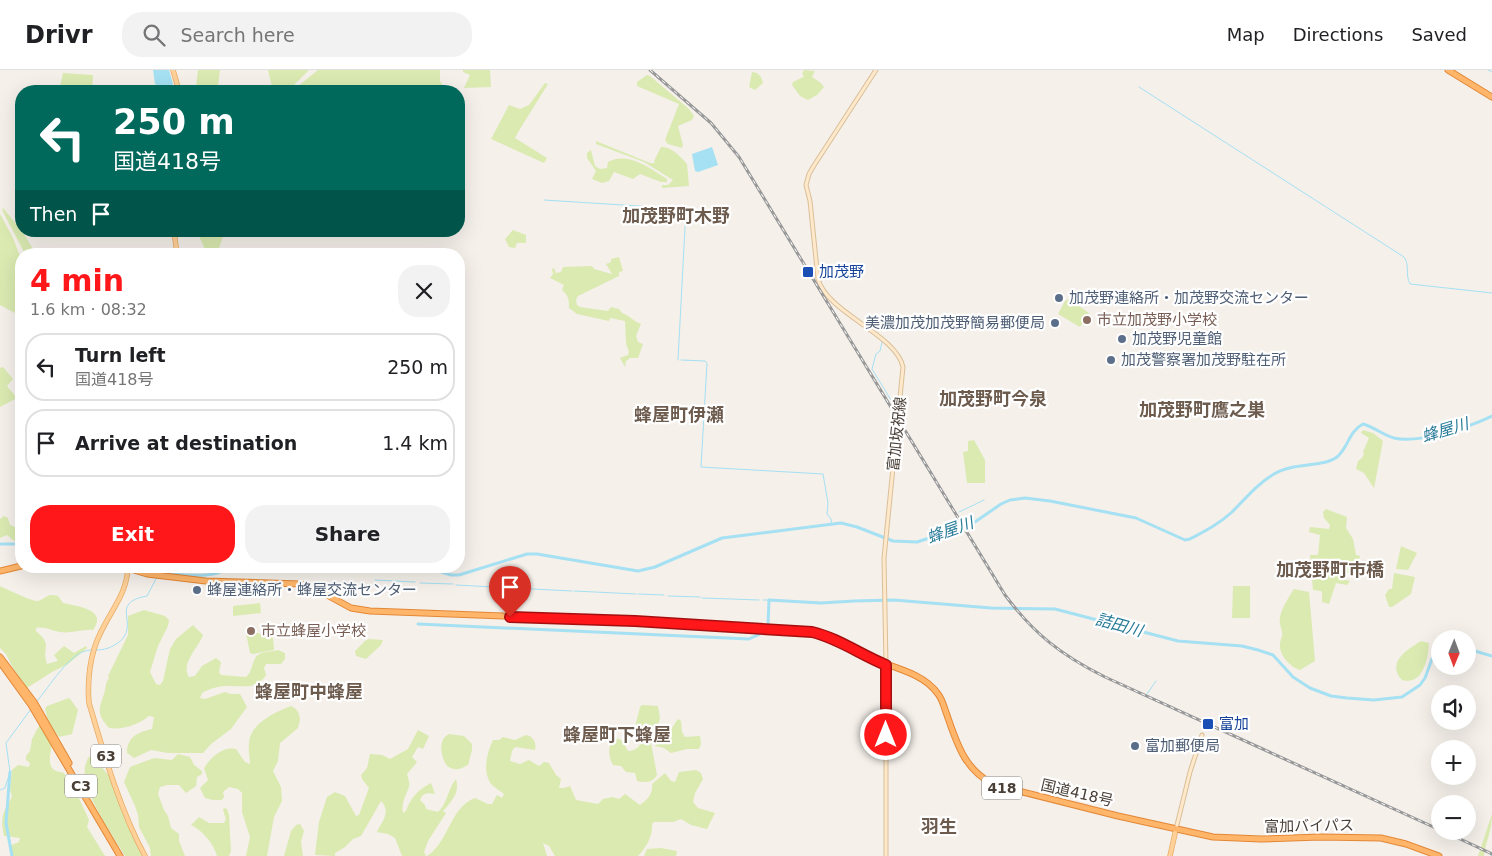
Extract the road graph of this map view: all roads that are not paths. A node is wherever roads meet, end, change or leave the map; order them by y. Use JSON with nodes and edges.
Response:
{"nodes":[{"id":1,"x":173,"y":70,"type":"edge"},
{"id":2,"x":876,"y":70,"type":"edge"},
{"id":3,"x":1448,"y":70,"type":"edge"},
{"id":4,"x":1453,"y":70,"type":"edge"},
{"id":5,"x":177,"y":85,"type":"edge"},
{"id":6,"x":1492,"y":93,"type":"edge"},
{"id":7,"x":1492,"y":97,"type":"edge"},
{"id":8,"x":15,"y":567,"type":"edge"},
{"id":9,"x":0,"y":571,"type":"edge"},
{"id":10,"x":127,"y":573,"type":"edge"},
{"id":11,"x":146,"y":573,"type":"edge"},
{"id":12,"x":0,"y":657,"type":"edge"},
{"id":13,"x":0,"y":662,"type":"edge"},
{"id":14,"x":886,"y":665,"type":"junction"},
{"id":15,"x":17,"y":682,"type":"junction"},
{"id":16,"x":1202,"y":735,"type":"dead end"},
{"id":17,"x":1176,"y":830,"type":"junction"},
{"id":18,"x":120,"y":856,"type":"edge"},
{"id":19,"x":146,"y":856,"type":"edge"},
{"id":20,"x":886,"y":856,"type":"edge"},
{"id":21,"x":1170,"y":856,"type":"edge"},
{"id":22,"x":1440,"y":856,"type":"edge"}],
"edges":[{"from":1,"to":5,"type":"main road"},
{"from":2,"to":14,"type":"main road","name":"富加坂祝線"},
{"from":3,"to":7,"type":"highway"},
{"from":4,"to":6,"type":"highway"},
{"from":8,"to":9,"type":"highway"},
{"from":10,"to":19,"type":"main road","number":"63"},
{"from":11,"to":14,"type":"highway","name":"国道418号","number":"418"},
{"from":12,"to":15,"type":"highway","number":"C3"},
{"from":13,"to":15,"type":"highway","number":"C3"},
{"from":14,"to":17,"type":"highway","name":"国道418号","number":"418"},
{"from":14,"to":20,"type":"main road","name":"富加坂祝線"},
{"from":15,"to":18,"type":"highway","number":"C3"},
{"from":16,"to":17,"type":"main road"},
{"from":17,"to":21,"type":"main road"},
{"from":17,"to":22,"type":"highway","name":"富加バイパス","number":"418"}]}
